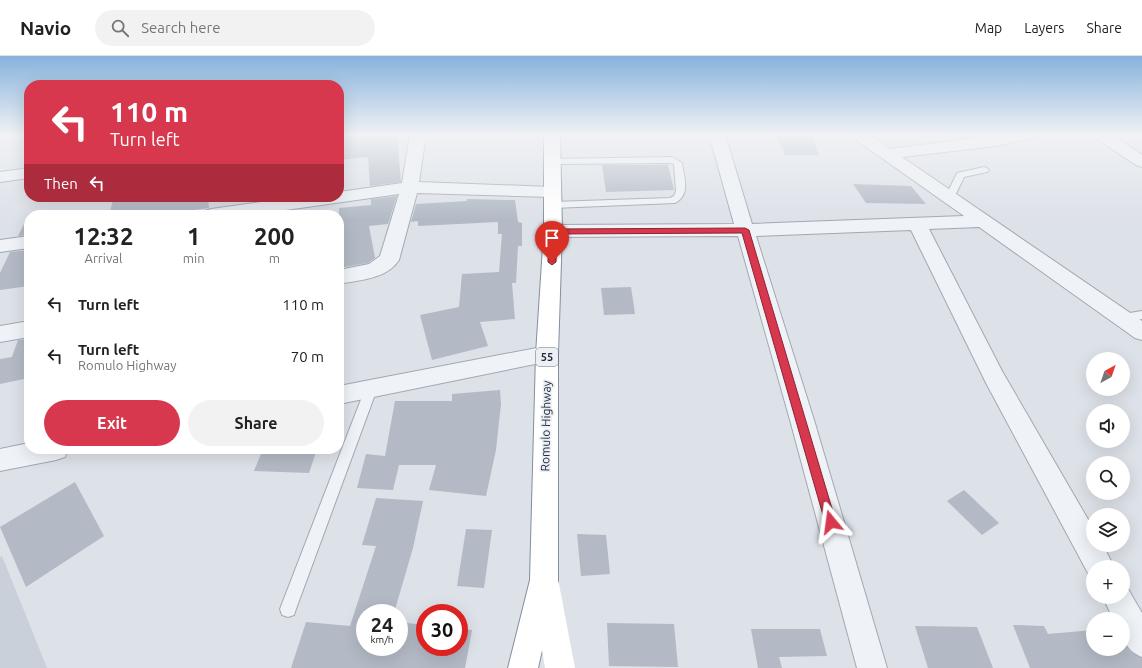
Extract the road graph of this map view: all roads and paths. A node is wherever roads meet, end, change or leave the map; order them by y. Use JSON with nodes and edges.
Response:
{"nodes":[{"id":1,"x":414,"y":163,"type":"edge"},
{"id":2,"x":552,"y":163,"type":"edge"},
{"id":3,"x":677,"y":163,"type":"edge"},
{"id":4,"x":725,"y":163,"type":"edge"},
{"id":5,"x":899,"y":163,"type":"edge"},
{"id":6,"x":984,"y":170,"type":"dead end"},
{"id":7,"x":24,"y":174,"type":"edge"},
{"id":8,"x":0,"y":177,"type":"edge"},
{"id":9,"x":410,"y":187,"type":"junction"},
{"id":10,"x":344,"y":196,"type":"edge"},
{"id":11,"x":950,"y":198,"type":"junction"},
{"id":12,"x":552,"y":199,"type":"junction"},
{"id":13,"x":303,"y":202,"type":"edge"},
{"id":14,"x":246,"y":210,"type":"edge"},
{"id":15,"x":983,"y":221,"type":"junction"},
{"id":16,"x":917,"y":224,"type":"junction"},
{"id":17,"x":745,"y":230,"type":"junction"},
{"id":18,"x":553,"y":231,"type":"junction"},
{"id":19,"x":24,"y":243,"type":"edge"},
{"id":20,"x":0,"y":246,"type":"edge"},
{"id":21,"x":344,"y":276,"type":"edge"},
{"id":22,"x":1142,"y":315,"type":"edge"},
{"id":23,"x":1121,"y":318,"type":"junction"},
{"id":24,"x":24,"y":330,"type":"edge"},
{"id":25,"x":1142,"y":332,"type":"edge"},
{"id":26,"x":0,"y":334,"type":"edge"},
{"id":27,"x":547,"y":354,"type":"junction"},
{"id":28,"x":371,"y":389,"type":"junction"},
{"id":29,"x":344,"y":394,"type":"edge"},
{"id":30,"x":31,"y":454,"type":"edge"},
{"id":31,"x":0,"y":460,"type":"edge"},
{"id":32,"x":1096,"y":560,"type":"edge"},
{"id":33,"x":544,"y":580,"type":"junction"},
{"id":34,"x":1121,"y":604,"type":"edge"},
{"id":35,"x":288,"y":608,"type":"dead end"},
{"id":36,"x":1142,"y":642,"type":"edge"},
{"id":37,"x":523,"y":668,"type":"edge"},
{"id":38,"x":560,"y":668,"type":"edge"},
{"id":39,"x":872,"y":668,"type":"edge"}],
"edges":[{"from":1,"to":9,"type":"street"},
{"from":2,"to":12,"type":"main road","name":"Romulo Highway","number":"55"},
{"from":3,"to":12,"type":"lane"},
{"from":4,"to":17,"type":"street"},
{"from":5,"to":11,"type":"street"},
{"from":6,"to":11,"type":"lane"},
{"from":7,"to":8,"type":"street"},
{"from":9,"to":10,"type":"street"},
{"from":9,"to":12,"type":"street"},
{"from":9,"to":21,"type":"street"},
{"from":11,"to":15,"type":"street"},
{"from":12,"to":18,"type":"main road","name":"Romulo Highway","number":"55"},
{"from":13,"to":14,"type":"street"},
{"from":15,"to":16,"type":"street"},
{"from":15,"to":23,"type":"street"},
{"from":16,"to":17,"type":"street"},
{"from":16,"to":32,"type":"street"},
{"from":17,"to":18,"type":"street"},
{"from":17,"to":39,"type":"street"},
{"from":18,"to":27,"type":"main road","name":"Romulo Highway","number":"55"},
{"from":19,"to":20,"type":"street"},
{"from":22,"to":23,"type":"lane"},
{"from":23,"to":25,"type":"street"},
{"from":24,"to":26,"type":"street"},
{"from":27,"to":28,"type":"street"},
{"from":27,"to":33,"type":"main road","name":"Romulo Highway","number":"55"},
{"from":28,"to":29,"type":"street"},
{"from":28,"to":35,"type":"lane"},
{"from":30,"to":31,"type":"street"},
{"from":33,"to":37,"type":"main road","name":"Romulo Highway","number":"55"},
{"from":33,"to":38,"type":"main road"},
{"from":34,"to":36,"type":"street"}]}
